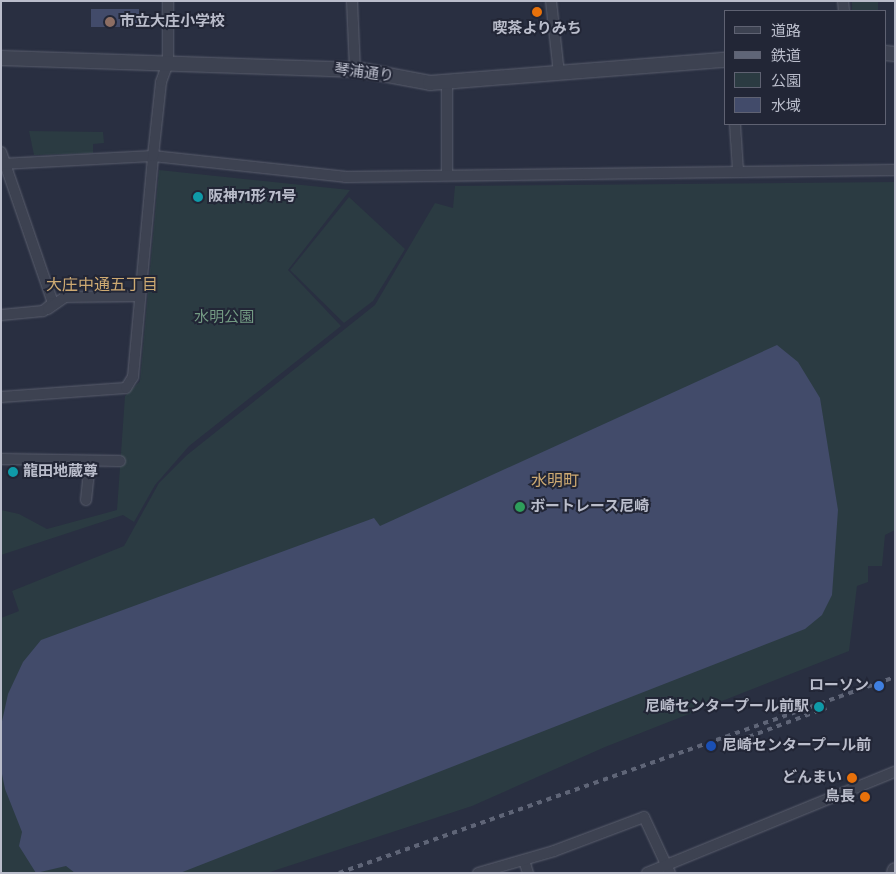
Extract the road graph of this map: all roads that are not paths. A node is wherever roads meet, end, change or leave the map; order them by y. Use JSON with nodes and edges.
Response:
{"nodes":[{"id":1,"x":168,"y":1,"type":"edge"},
{"id":2,"x":352,"y":1,"type":"edge"},
{"id":3,"x":551,"y":1,"type":"edge"},
{"id":4,"x":1,"y":58,"type":"edge"},
{"id":5,"x":724,"y":60,"type":"edge"},
{"id":6,"x":168,"y":63,"type":"junction"},
{"id":7,"x":355,"y":70,"type":"junction"},
{"id":8,"x":559,"y":74,"type":"junction"},
{"id":9,"x":447,"y":82,"type":"junction"},
{"id":10,"x":735,"y":125,"type":"edge"},
{"id":11,"x":1,"y":152,"type":"edge"},
{"id":12,"x":153,"y":156,"type":"junction"},
{"id":13,"x":4,"y":164,"type":"edge"},
{"id":14,"x":895,"y":170,"type":"edge"},
{"id":15,"x":738,"y":171,"type":"junction"},
{"id":16,"x":448,"y":175,"type":"junction"},
{"id":17,"x":140,"y":296,"type":"junction"},
{"id":18,"x":43,"y":311,"type":"junction"},
{"id":19,"x":1,"y":315,"type":"edge"},
{"id":20,"x":1,"y":397,"type":"edge"},
{"id":21,"x":1,"y":459,"type":"edge"},
{"id":22,"x":90,"y":460,"type":"junction"},
{"id":23,"x":120,"y":461,"type":"dead end"},
{"id":24,"x":86,"y":500,"type":"dead end"},
{"id":25,"x":895,"y":772,"type":"edge"},
{"id":26,"x":524,"y":860,"type":"junction"},
{"id":27,"x":668,"y":869,"type":"edge"},
{"id":28,"x":478,"y":873,"type":"edge"},
{"id":29,"x":528,"y":873,"type":"edge"},
{"id":30,"x":647,"y":873,"type":"edge"}],
"edges":[{"from":1,"to":6,"type":"street"},
{"from":2,"to":7,"type":"street"},
{"from":3,"to":8,"type":"street"},
{"from":4,"to":6,"type":"street","name":"琴浦通り"},
{"from":5,"to":8,"type":"street","name":"琴浦通り"},
{"from":6,"to":7,"type":"street","name":"琴浦通り"},
{"from":6,"to":12,"type":"street"},
{"from":7,"to":9,"type":"street","name":"琴浦通り"},
{"from":8,"to":9,"type":"street","name":"琴浦通り"},
{"from":9,"to":16,"type":"street"},
{"from":10,"to":15,"type":"street"},
{"from":11,"to":13,"type":"street"},
{"from":12,"to":13,"type":"street"},
{"from":12,"to":16,"type":"street"},
{"from":12,"to":17,"type":"street"},
{"from":13,"to":18,"type":"street"},
{"from":14,"to":15,"type":"street"},
{"from":15,"to":16,"type":"street"},
{"from":17,"to":18,"type":"street"},
{"from":17,"to":20,"type":"street"},
{"from":18,"to":19,"type":"street"},
{"from":21,"to":22,"type":"street"},
{"from":22,"to":23,"type":"street"},
{"from":22,"to":24,"type":"street"},
{"from":25,"to":27,"type":"street"},
{"from":26,"to":27,"type":"street"},
{"from":26,"to":28,"type":"street"},
{"from":26,"to":29,"type":"street"},
{"from":27,"to":30,"type":"street"}]}
